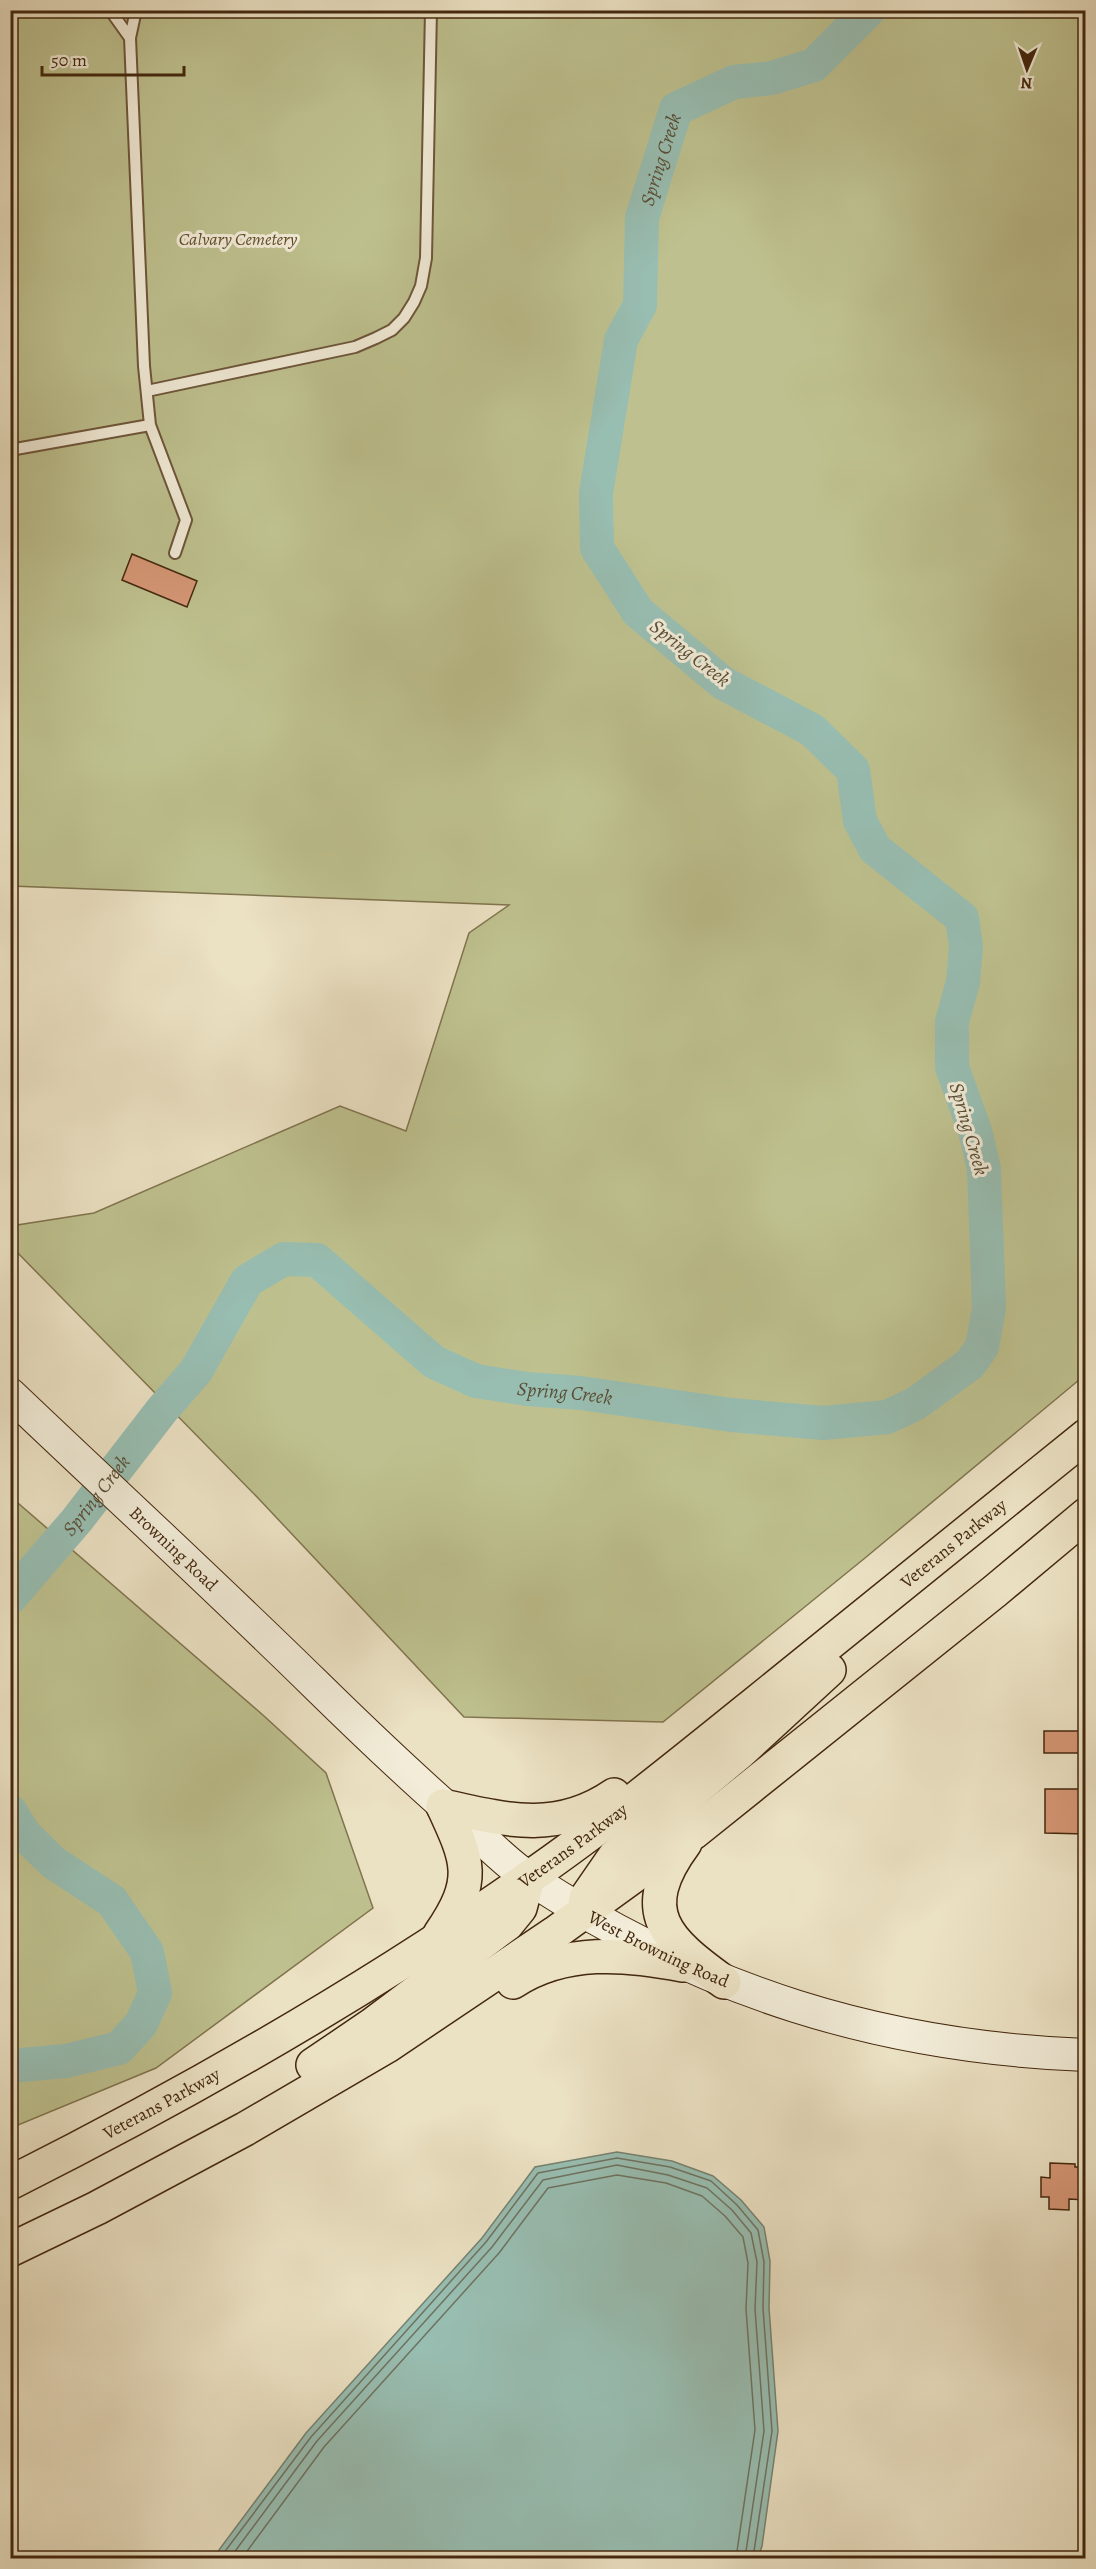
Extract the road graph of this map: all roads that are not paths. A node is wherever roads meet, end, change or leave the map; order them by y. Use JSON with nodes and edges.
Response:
{"nodes":[{"id":1,"x":110,"y":10,"type":"edge"},
{"id":2,"x":136,"y":10,"type":"edge"},
{"id":3,"x":431,"y":10,"type":"edge"},
{"id":4,"x":130,"y":38,"type":"junction"},
{"id":5,"x":147,"y":391,"type":"junction"},
{"id":6,"x":150,"y":425,"type":"junction"},
{"id":7,"x":10,"y":450,"type":"edge"},
{"id":8,"x":175,"y":553,"type":"dead end"},
{"id":9,"x":10,"y":1394,"type":"edge"},
{"id":10,"x":1086,"y":1436,"type":"edge"},
{"id":11,"x":1086,"y":1515,"type":"edge"},
{"id":12,"x":910,"y":1578,"type":"junction"},
{"id":13,"x":310,"y":1679,"type":"joint"},
{"id":14,"x":762,"y":1698,"type":"junction"},
{"id":15,"x":443,"y":1806,"type":"junction"},
{"id":16,"x":693,"y":1833,"type":"junction"},
{"id":17,"x":528,"y":1878,"type":"junction"},
{"id":18,"x":584,"y":1912,"type":"junction"},
{"id":19,"x":435,"y":1941,"type":"junction"},
{"id":20,"x":683,"y":1965,"type":"junction"},
{"id":21,"x":724,"y":1982,"type":"junction"},
{"id":22,"x":1086,"y":2055,"type":"edge"},
{"id":23,"x":333,"y":2076,"type":"junction"},
{"id":24,"x":10,"y":2183,"type":"edge"},
{"id":25,"x":97,"y":2208,"type":"junction"},
{"id":26,"x":10,"y":2250,"type":"edge"}],
"edges":[{"from":1,"to":4,"type":"lane"},
{"from":2,"to":4,"type":"lane"},
{"from":3,"to":5,"type":"lane"},
{"from":4,"to":5,"type":"lane"},
{"from":5,"to":6,"type":"lane"},
{"from":6,"to":7,"type":"lane"},
{"from":6,"to":8,"type":"lane"},
{"from":9,"to":13,"type":"street","name":"Browning Road"},
{"from":10,"to":12,"type":"highway","name":"Veterans Parkway"},
{"from":11,"to":16,"type":"highway"},
{"from":12,"to":14,"type":"highway","name":"Veterans Parkway"},
{"from":12,"to":18,"type":"highway"},
{"from":13,"to":15,"type":"street","name":"West Browning Road"},
{"from":14,"to":15,"type":"highway"},
{"from":14,"to":17,"type":"highway","name":"Veterans Parkway"},
{"from":15,"to":17,"type":"street","name":"West Browning Road"},
{"from":15,"to":19,"type":"highway"},
{"from":16,"to":18,"type":"highway"},
{"from":16,"to":21,"type":"highway"},
{"from":17,"to":18,"type":"street","name":"West Browning Road"},
{"from":17,"to":19,"type":"highway","name":"Veterans Parkway"},
{"from":17,"to":25,"type":"highway"},
{"from":18,"to":20,"type":"street","name":"West Browning Road"},
{"from":18,"to":23,"type":"highway"},
{"from":19,"to":24,"type":"highway","name":"Veterans Parkway"},
{"from":20,"to":21,"type":"street","name":"West Browning Road"},
{"from":20,"to":23,"type":"highway"},
{"from":21,"to":22,"type":"street","name":"West Browning Road"},
{"from":23,"to":25,"type":"highway"},
{"from":25,"to":26,"type":"highway"}]}
